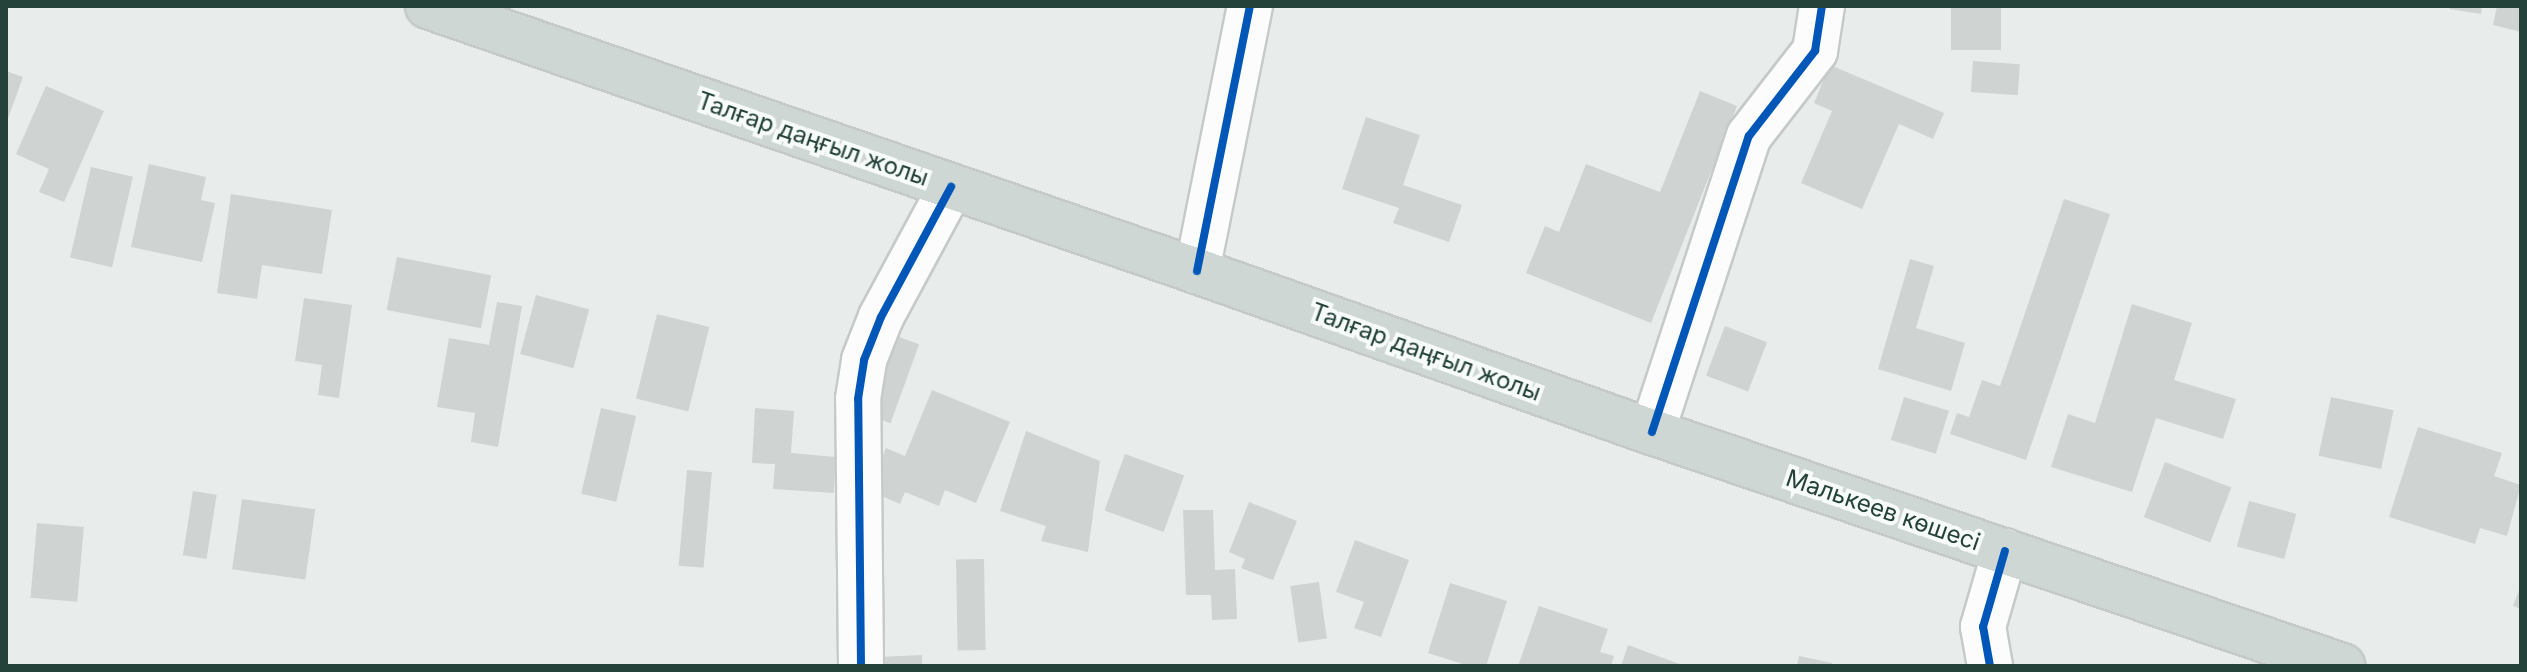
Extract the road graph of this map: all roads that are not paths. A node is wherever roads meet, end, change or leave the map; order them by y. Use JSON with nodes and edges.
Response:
{"nodes":[{"id":1,"x":428,"y":6,"type":"edge"},
{"id":2,"x":1250,"y":6,"type":"edge"},
{"id":3,"x":1822,"y":6,"type":"edge"},
{"id":4,"x":951,"y":187,"type":"junction"},
{"id":5,"x":1197,"y":271,"type":"junction"},
{"id":6,"x":1652,"y":432,"type":"junction"},
{"id":7,"x":2005,"y":551,"type":"junction"},
{"id":8,"x":861,"y":666,"type":"edge"},
{"id":9,"x":1990,"y":666,"type":"edge"},
{"id":10,"x":2342,"y":666,"type":"edge"}],
"edges":[{"from":1,"to":4,"type":"main road","name":"Талғар даңғыл жолы"},
{"from":2,"to":5,"type":"street"},
{"from":3,"to":6,"type":"street"},
{"from":4,"to":5,"type":"main road","name":"Талғар даңғыл жолы"},
{"from":4,"to":8,"type":"street"},
{"from":5,"to":6,"type":"main road","name":"Талғар даңғыл жолы"},
{"from":6,"to":7,"type":"main road","name":"Малькеев көшесі"},
{"from":7,"to":9,"type":"street"},
{"from":7,"to":10,"type":"main road","name":"Малькеев көшесі"}]}
